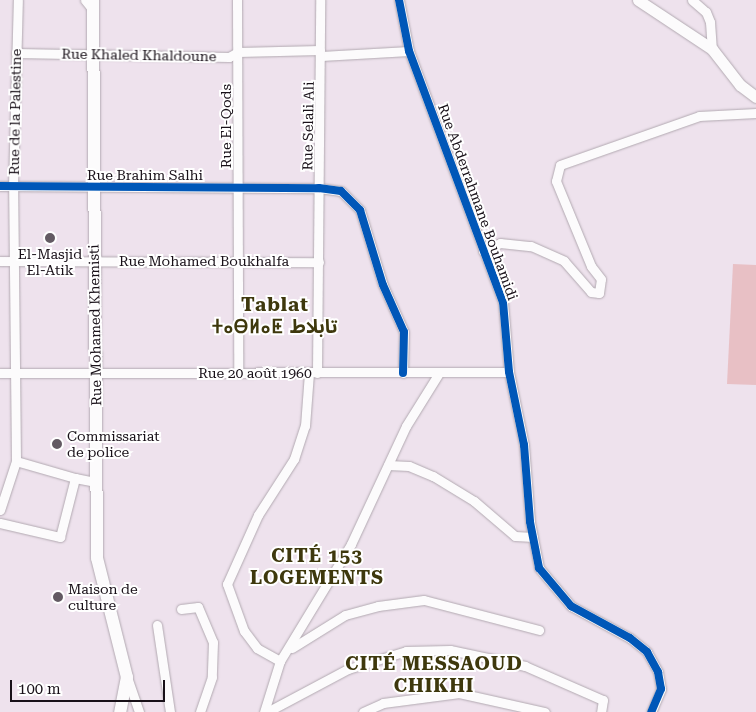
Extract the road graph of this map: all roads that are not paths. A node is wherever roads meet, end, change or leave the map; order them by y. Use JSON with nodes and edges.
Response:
{"nodes":[{"id":1,"x":18,"y":0,"type":"edge"},
{"id":2,"x":237,"y":0,"type":"edge"},
{"id":3,"x":320,"y":0,"type":"edge"},
{"id":4,"x":399,"y":0,"type":"edge"},
{"id":5,"x":638,"y":0,"type":"edge"},
{"id":6,"x":692,"y":0,"type":"edge"},
{"id":7,"x":90,"y":3,"type":"edge"},
{"id":8,"x":712,"y":49,"type":"junction"},
{"id":9,"x":409,"y":51,"type":"junction"},
{"id":10,"x":238,"y":52,"type":"junction"},
{"id":11,"x":320,"y":53,"type":"junction"},
{"id":12,"x":16,"y":54,"type":"junction"},
{"id":13,"x":94,"y":54,"type":"junction"},
{"id":14,"x":756,"y":97,"type":"edge"},
{"id":15,"x":756,"y":113,"type":"edge"},
{"id":16,"x":0,"y":186,"type":"edge"},
{"id":17,"x":14,"y":186,"type":"junction"},
{"id":18,"x":94,"y":188,"type":"junction"},
{"id":19,"x":238,"y":188,"type":"junction"},
{"id":20,"x":319,"y":188,"type":"junction"},
{"id":21,"x":483,"y":251,"type":"junction"},
{"id":22,"x":0,"y":261,"type":"edge"},
{"id":23,"x":15,"y":261,"type":"junction"},
{"id":24,"x":94,"y":261,"type":"junction"},
{"id":25,"x":238,"y":261,"type":"junction"},
{"id":26,"x":319,"y":262,"type":"junction"},
{"id":27,"x":509,"y":372,"type":"junction"},
{"id":28,"x":0,"y":373,"type":"edge"},
{"id":29,"x":13,"y":373,"type":"junction"},
{"id":30,"x":96,"y":373,"type":"junction"},
{"id":31,"x":238,"y":373,"type":"junction"},
{"id":32,"x":313,"y":373,"type":"junction"},
{"id":33,"x":403,"y":373,"type":"junction"},
{"id":34,"x":439,"y":373,"type":"junction"},
{"id":35,"x":16,"y":460,"type":"junction"},
{"id":36,"x":388,"y":465,"type":"junction"},
{"id":37,"x":75,"y":478,"type":"junction"},
{"id":38,"x":95,"y":482,"type":"junction"},
{"id":39,"x":0,"y":510,"type":"edge"},
{"id":40,"x":0,"y":523,"type":"edge"},
{"id":41,"x":533,"y":537,"type":"junction"},
{"id":42,"x":181,"y":609,"type":"dead end"},
{"id":43,"x":157,"y":625,"type":"dead end"},
{"id":44,"x":539,"y":630,"type":"dead end"},
{"id":45,"x":289,"y":650,"type":"junction"},
{"id":46,"x":280,"y":662,"type":"junction"},
{"id":47,"x":127,"y":677,"type":"junction"},
{"id":48,"x":120,"y":712,"type":"edge"},
{"id":49,"x":139,"y":712,"type":"edge"},
{"id":50,"x":170,"y":712,"type":"edge"},
{"id":51,"x":200,"y":712,"type":"edge"},
{"id":52,"x":266,"y":712,"type":"edge"},
{"id":53,"x":363,"y":712,"type":"edge"},
{"id":54,"x":545,"y":712,"type":"edge"},
{"id":55,"x":601,"y":712,"type":"edge"},
{"id":56,"x":651,"y":712,"type":"edge"}],
"edges":[{"from":1,"to":12,"type":"street","name":"Rue de la Palestine"},
{"from":2,"to":10,"type":"street","name":"Rue El-Qods"},
{"from":3,"to":11,"type":"street","name":"Rue Selali Ali"},
{"from":4,"to":9,"type":"street","name":"Rue Abderrahmane Bouhamidi"},
{"from":5,"to":8,"type":"street"},
{"from":6,"to":8,"type":"street"},
{"from":7,"to":13,"type":"main road","name":"Rue Mohamed Khemisti"},
{"from":8,"to":14,"type":"street"},
{"from":9,"to":11,"type":"street","name":"Rue Khaled Khaldoune"},
{"from":9,"to":21,"type":"street","name":"Rue Abderrahmane Bouhamidi"},
{"from":10,"to":11,"type":"street","name":"Rue Khaled Khaldoune"},
{"from":10,"to":13,"type":"street","name":"Rue Khaled Khaldoune"},
{"from":10,"to":19,"type":"street","name":"Rue El-Qods"},
{"from":11,"to":20,"type":"street","name":"Rue Selali Ali"},
{"from":12,"to":13,"type":"street","name":"Rue Khaled Khaldoune"},
{"from":12,"to":17,"type":"street","name":"Rue de la Palestine"},
{"from":13,"to":18,"type":"main road","name":"Rue Mohamed Khemisti"},
{"from":15,"to":21,"type":"street"},
{"from":16,"to":17,"type":"street","name":"Rue Brahim Salhi"},
{"from":17,"to":18,"type":"street","name":"Rue Brahim Salhi"},
{"from":17,"to":23,"type":"street","name":"Rue de la Palestine"},
{"from":18,"to":19,"type":"street","name":"Rue Brahim Salhi"},
{"from":18,"to":24,"type":"main road","name":"Rue Mohamed Khemisti"},
{"from":19,"to":20,"type":"street","name":"Rue Brahim Salhi"},
{"from":19,"to":25,"type":"street","name":"Rue El-Qods"},
{"from":20,"to":26,"type":"street","name":"Rue Selali Ali"},
{"from":20,"to":33,"type":"street","name":"Rue Brahim Salhi"},
{"from":21,"to":27,"type":"street","name":"Rue Abderrahmane Bouhamidi"},
{"from":22,"to":23,"type":"street","name":"Rue Mohamed Boukhalfa"},
{"from":23,"to":24,"type":"street","name":"Rue Mohamed Boukhalfa"},
{"from":23,"to":29,"type":"street","name":"Rue de la Palestine"},
{"from":24,"to":25,"type":"street","name":"Rue Mohamed Boukhalfa"},
{"from":24,"to":30,"type":"main road","name":"Rue Mohamed Khemisti"},
{"from":25,"to":26,"type":"street","name":"Rue Mohamed Boukhalfa"},
{"from":25,"to":31,"type":"street","name":"Rue El-Qods"},
{"from":26,"to":32,"type":"street","name":"Rue Selali Ali"},
{"from":27,"to":34,"type":"street","name":"Rue 20 août 1960"},
{"from":27,"to":41,"type":"street","name":"Rue Abderrahmane Bouhamidi"},
{"from":28,"to":29,"type":"street","name":"Rue 20 août 1960"},
{"from":29,"to":30,"type":"street","name":"Rue 20 août 1960"},
{"from":29,"to":35,"type":"street","name":"Rue de la Palestine"},
{"from":30,"to":31,"type":"street","name":"Rue 20 août 1960"},
{"from":30,"to":38,"type":"main road","name":"Rue Mohamed Khemisti"},
{"from":31,"to":32,"type":"street","name":"Rue 20 août 1960"},
{"from":32,"to":33,"type":"street","name":"Rue 20 août 1960"},
{"from":32,"to":46,"type":"street","name":"Rue Selali Ali"},
{"from":33,"to":34,"type":"street","name":"Rue 20 août 1960"},
{"from":34,"to":36,"type":"street"},
{"from":35,"to":37,"type":"street"},
{"from":35,"to":39,"type":"street","name":"Rue de la Palestine"},
{"from":36,"to":41,"type":"street"},
{"from":36,"to":45,"type":"street"},
{"from":37,"to":38,"type":"street"},
{"from":37,"to":40,"type":"street"},
{"from":38,"to":47,"type":"main road","name":"Rue Mohamed Khemisti"},
{"from":41,"to":56,"type":"street","name":"Rue Abderrahmane Bouhamidi"},
{"from":42,"to":51,"type":"street"},
{"from":43,"to":50,"type":"street"},
{"from":44,"to":45,"type":"street"},
{"from":45,"to":46,"type":"street"},
{"from":46,"to":52,"type":"street"},
{"from":47,"to":48,"type":"main road"},
{"from":47,"to":49,"type":"street"},
{"from":52,"to":55,"type":"street"},
{"from":53,"to":54,"type":"street"}]}
